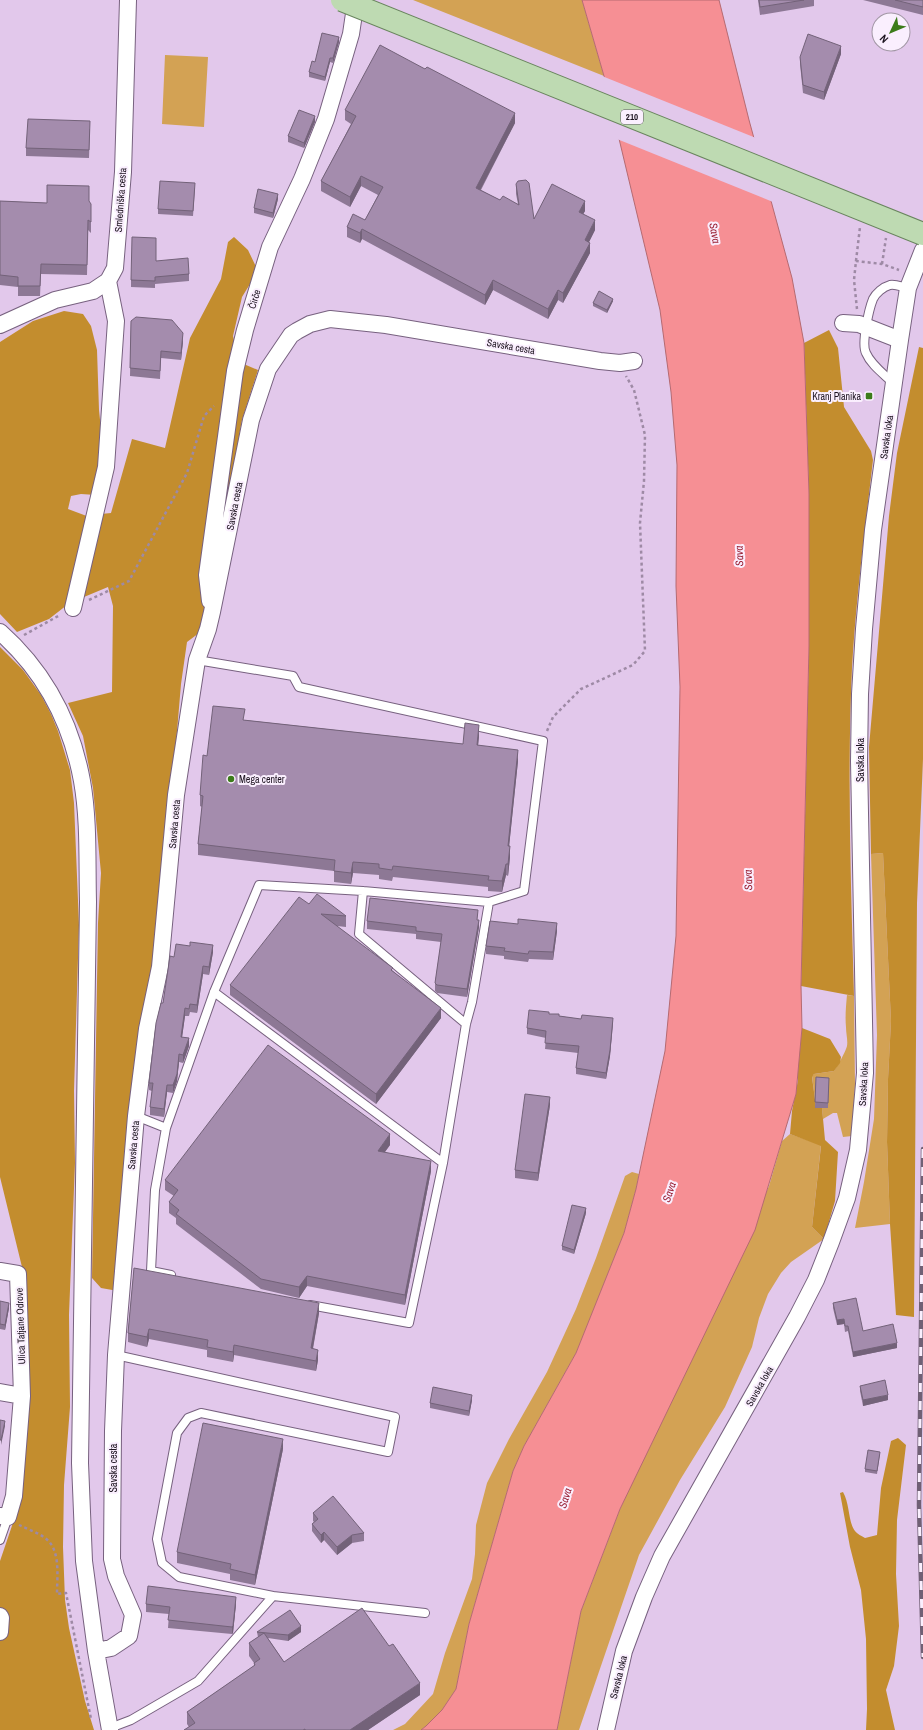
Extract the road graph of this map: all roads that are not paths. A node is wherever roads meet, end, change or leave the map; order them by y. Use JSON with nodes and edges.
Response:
{"nodes":[{"id":1,"x":128,"y":0,"type":"edge"},
{"id":2,"x":342,"y":0,"type":"edge"},
{"id":3,"x":356,"y":0,"type":"edge"},
{"id":4,"x":923,"y":234,"type":"edge"},
{"id":5,"x":923,"y":250,"type":"edge"},
{"id":6,"x":108,"y":281,"type":"junction"},
{"id":7,"x":910,"y":282,"type":"junction"},
{"id":8,"x":856,"y":324,"type":"junction"},
{"id":9,"x":0,"y":326,"type":"edge"},
{"id":10,"x":900,"y":340,"type":"junction"},
{"id":11,"x":627,"y":362,"type":"road end"},
{"id":12,"x":893,"y":383,"type":"junction"},
{"id":13,"x":73,"y":608,"type":"dead end"},
{"id":14,"x":212,"y":612,"type":"junction"},
{"id":15,"x":0,"y":632,"type":"edge"},
{"id":16,"x":197,"y":660,"type":"junction"},
{"id":17,"x":363,"y":891,"type":"junction"},
{"id":18,"x":489,"y":902,"type":"junction"},
{"id":19,"x":214,"y":992,"type":"junction"},
{"id":20,"x":466,"y":1024,"type":"junction"},
{"id":21,"x":136,"y":1116,"type":"junction"},
{"id":22,"x":166,"y":1128,"type":"junction"},
{"id":23,"x":443,"y":1163,"type":"junction"},
{"id":24,"x":0,"y":1272,"type":"edge"},
{"id":25,"x":182,"y":1278,"type":"edge"},
{"id":26,"x":298,"y":1303,"type":"edge"},
{"id":27,"x":116,"y":1355,"type":"junction"},
{"id":28,"x":0,"y":1392,"type":"edge"},
{"id":29,"x":22,"y":1396,"type":"junction"},
{"id":30,"x":4,"y":1516,"type":"edge"},
{"id":31,"x":0,"y":1540,"type":"edge"},
{"id":32,"x":273,"y":1596,"type":"junction"},
{"id":33,"x":425,"y":1613,"type":"dead end"},
{"id":34,"x":0,"y":1616,"type":"edge"},
{"id":35,"x":0,"y":1632,"type":"edge"},
{"id":36,"x":96,"y":1651,"type":"junction"},
{"id":37,"x":106,"y":1726,"type":"edge"},
{"id":38,"x":606,"y":1730,"type":"edge"}],
"edges":[{"from":1,"to":6,"type":"street","name":"Smledniška cesta"},
{"from":2,"to":4,"type":"main road","number":"210","bridge":true},
{"from":3,"to":14,"type":"street","name":"Čirče"},
{"from":5,"to":7,"type":"street","name":"Savska loka"},
{"from":6,"to":9,"type":"street"},
{"from":6,"to":13,"type":"street"},
{"from":7,"to":8,"type":"lane"},
{"from":7,"to":10,"type":"street","name":"Savska loka"},
{"from":8,"to":10,"type":"street"},
{"from":8,"to":12,"type":"lane"},
{"from":10,"to":12,"type":"street","name":"Savska loka"},
{"from":11,"to":14,"type":"street","name":"Savska cesta"},
{"from":12,"to":38,"type":"street","name":"Savska loka"},
{"from":14,"to":16,"type":"street","name":"Savska cesta"},
{"from":15,"to":36,"type":"street"},
{"from":16,"to":18,"type":"lane"},
{"from":16,"to":21,"type":"street","name":"Savska cesta"},
{"from":17,"to":18,"type":"lane"},
{"from":17,"to":19,"type":"lane"},
{"from":17,"to":20,"type":"lane"},
{"from":18,"to":20,"type":"lane"},
{"from":19,"to":22,"type":"lane"},
{"from":19,"to":23,"type":"lane"},
{"from":20,"to":23,"type":"lane"},
{"from":21,"to":22,"type":"lane"},
{"from":21,"to":27,"type":"street","name":"Savska cesta"},
{"from":22,"to":25,"type":"lane"},
{"from":23,"to":26,"type":"lane"},
{"from":24,"to":29,"type":"street","name":"Ulica Tatjane Odrove"},
{"from":27,"to":32,"type":"lane"},
{"from":27,"to":36,"type":"street","name":"Savska cesta"},
{"from":28,"to":29,"type":"street"},
{"from":29,"to":30,"type":"street","name":"Ulica Tatjane Odrove"},
{"from":30,"to":31,"type":"lane"},
{"from":32,"to":33,"type":"lane"},
{"from":32,"to":37,"type":"lane"},
{"from":34,"to":35,"type":"street"},
{"from":36,"to":37,"type":"street"}]}
